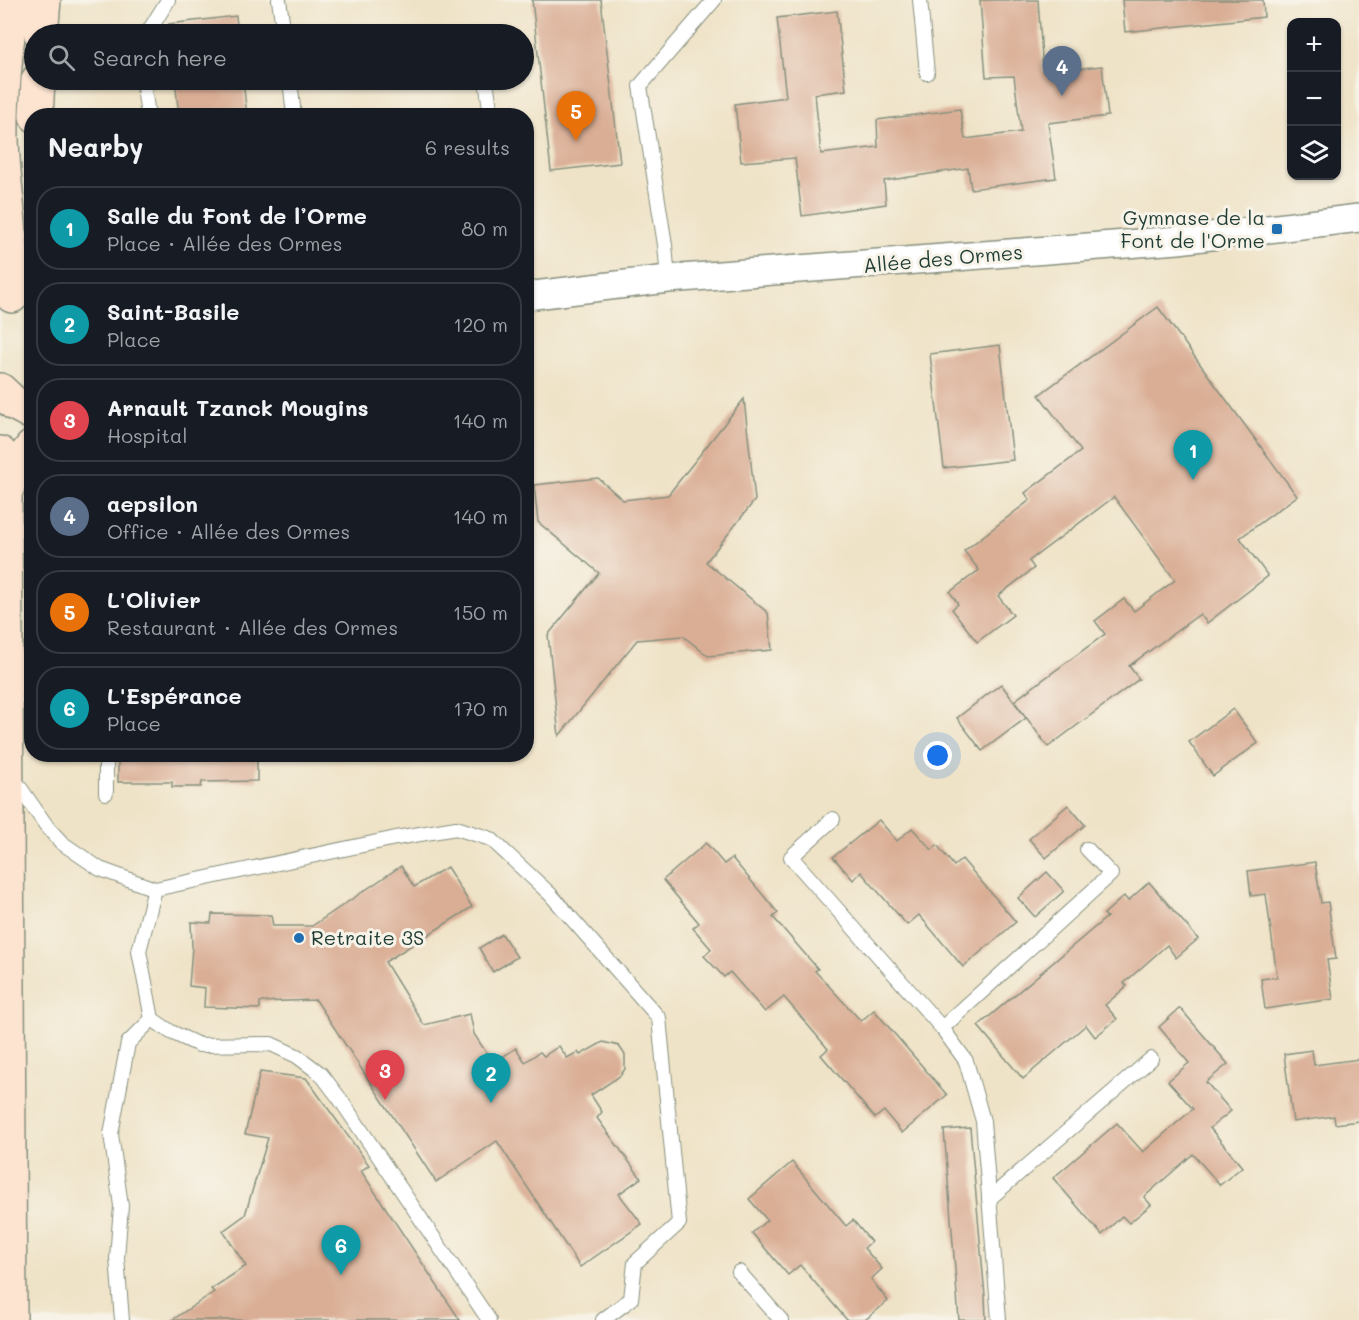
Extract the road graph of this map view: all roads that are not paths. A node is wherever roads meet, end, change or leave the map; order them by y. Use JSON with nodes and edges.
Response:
{"nodes":[{"id":1,"x":12,"y":0,"type":"edge"},
{"id":2,"x":44,"y":0,"type":"edge"},
{"id":3,"x":168,"y":0,"type":"edge"},
{"id":4,"x":279,"y":0,"type":"edge"},
{"id":5,"x":714,"y":0,"type":"edge"},
{"id":6,"x":920,"y":0,"type":"edge"},
{"id":7,"x":42,"y":24,"type":"edge"},
{"id":8,"x":153,"y":24,"type":"edge"},
{"id":9,"x":283,"y":24,"type":"edge"},
{"id":10,"x":927,"y":73,"type":"dead end"},
{"id":11,"x":37,"y":90,"type":"edge"},
{"id":12,"x":144,"y":90,"type":"edge"},
{"id":13,"x":291,"y":90,"type":"edge"},
{"id":14,"x":487,"y":90,"type":"edge"},
{"id":15,"x":36,"y":108,"type":"edge"},
{"id":16,"x":147,"y":108,"type":"edge"},
{"id":17,"x":293,"y":108,"type":"edge"},
{"id":18,"x":490,"y":108,"type":"edge"},
{"id":19,"x":1359,"y":218,"type":"edge"},
{"id":20,"x":668,"y":279,"type":"junction"},
{"id":21,"x":534,"y":295,"type":"edge"},
{"id":22,"x":14,"y":297,"type":"edge"},
{"id":23,"x":0,"y":390,"type":"edge"},
{"id":24,"x":24,"y":409,"type":"edge"},
{"id":25,"x":0,"y":453,"type":"edge"},
{"id":26,"x":24,"y":458,"type":"edge"},
{"id":27,"x":5,"y":493,"type":"junction"},
{"id":28,"x":106,"y":762,"type":"edge"},
{"id":29,"x":7,"y":768,"type":"junction"},
{"id":30,"x":106,"y":792,"type":"dead end"},
{"id":31,"x":833,"y":819,"type":"dead end"},
{"id":32,"x":1087,"y":849,"type":"dead end"},
{"id":33,"x":155,"y":889,"type":"junction"},
{"id":34,"x":152,"y":1019,"type":"junction"},
{"id":35,"x":942,"y":1028,"type":"junction"},
{"id":36,"x":1151,"y":1059,"type":"dead end"},
{"id":37,"x":989,"y":1199,"type":"junction"},
{"id":38,"x":739,"y":1272,"type":"dead end"},
{"id":39,"x":4,"y":1280,"type":"edge"},
{"id":40,"x":10,"y":1320,"type":"edge"},
{"id":41,"x":122,"y":1320,"type":"edge"},
{"id":42,"x":489,"y":1320,"type":"edge"},
{"id":43,"x":603,"y":1320,"type":"edge"},
{"id":44,"x":781,"y":1320,"type":"edge"},
{"id":45,"x":999,"y":1320,"type":"edge"}],
"edges":[{"from":1,"to":22,"type":"main road"},
{"from":2,"to":7,"type":"main road"},
{"from":3,"to":8,"type":"lane"},
{"from":4,"to":9,"type":"lane"},
{"from":5,"to":20,"type":"lane"},
{"from":6,"to":10,"type":"lane"},
{"from":11,"to":15,"type":"main road"},
{"from":12,"to":16,"type":"lane"},
{"from":13,"to":17,"type":"lane"},
{"from":14,"to":18,"type":"lane"},
{"from":19,"to":20,"type":"street","name":"Allée des Ormes"},
{"from":20,"to":21,"type":"street","name":"Allée des Ormes"},
{"from":23,"to":24,"type":"main road"},
{"from":25,"to":27,"type":"main road"},
{"from":26,"to":27,"type":"main road"},
{"from":27,"to":29,"type":"main road"},
{"from":28,"to":30,"type":"lane"},
{"from":29,"to":33,"type":"lane"},
{"from":29,"to":39,"type":"main road"},
{"from":31,"to":35,"type":"lane"},
{"from":32,"to":35,"type":"lane"},
{"from":33,"to":34,"type":"lane"},
{"from":33,"to":43,"type":"lane"},
{"from":34,"to":41,"type":"lane"},
{"from":34,"to":42,"type":"lane"},
{"from":35,"to":37,"type":"lane"},
{"from":36,"to":37,"type":"lane"},
{"from":37,"to":45,"type":"lane"},
{"from":38,"to":44,"type":"lane"},
{"from":39,"to":40,"type":"main road"}]}
